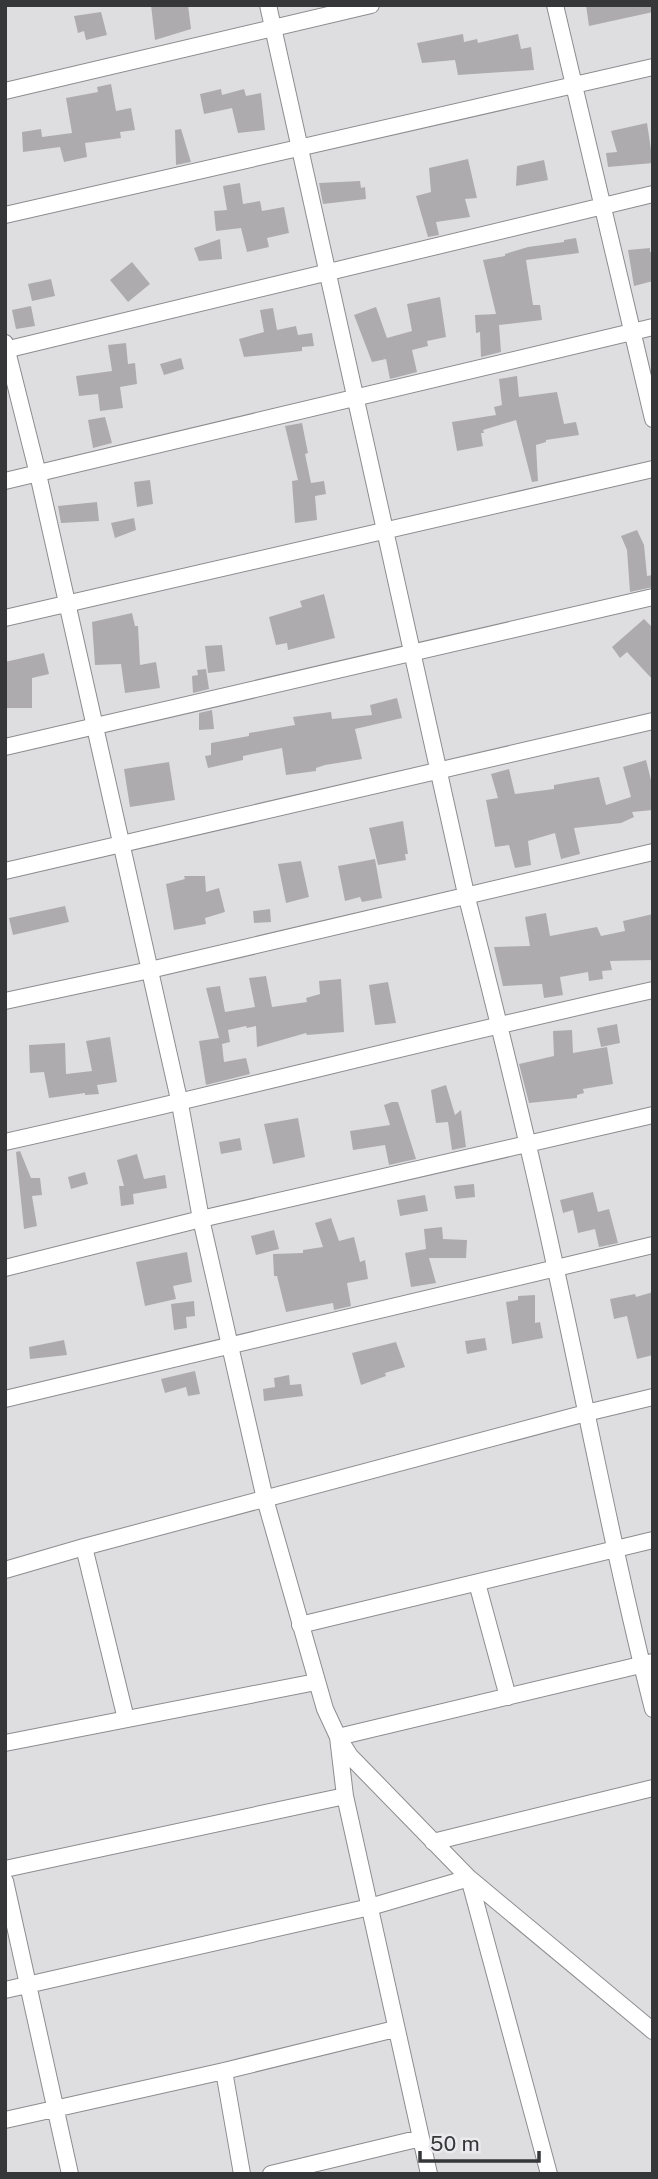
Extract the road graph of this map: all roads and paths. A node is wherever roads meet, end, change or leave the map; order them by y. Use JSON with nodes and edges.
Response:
{"nodes":[{"id":1,"x":268,"y":5,"type":"edge"},
{"id":2,"x":371,"y":5,"type":"edge"},
{"id":3,"x":555,"y":5,"type":"edge"},
{"id":4,"x":272,"y":28,"type":"junction"},
{"id":5,"x":653,"y":67,"type":"edge"},
{"id":6,"x":573,"y":84,"type":"junction"},
{"id":7,"x":5,"y":91,"type":"edge"},
{"id":8,"x":301,"y":149,"type":"junction"},
{"id":9,"x":653,"y":194,"type":"edge"},
{"id":10,"x":602,"y":206,"type":"junction"},
{"id":11,"x":5,"y":215,"type":"edge"},
{"id":12,"x":329,"y":273,"type":"junction"},
{"id":13,"x":653,"y":327,"type":"edge"},
{"id":14,"x":632,"y":332,"type":"junction"},
{"id":15,"x":6,"y":347,"type":"edge"},
{"id":16,"x":356,"y":398,"type":"junction"},
{"id":17,"x":653,"y":419,"type":"edge"},
{"id":18,"x":653,"y":469,"type":"edge"},
{"id":19,"x":38,"y":474,"type":"junction"},
{"id":20,"x":5,"y":481,"type":"edge"},
{"id":21,"x":384,"y":531,"type":"junction"},
{"id":22,"x":653,"y":597,"type":"edge"},
{"id":23,"x":66,"y":604,"type":"junction"},
{"id":24,"x":5,"y":618,"type":"edge"},
{"id":25,"x":413,"y":654,"type":"junction"},
{"id":26,"x":653,"y":721,"type":"edge"},
{"id":27,"x":95,"y":727,"type":"junction"},
{"id":28,"x":5,"y":747,"type":"edge"},
{"id":29,"x":439,"y":772,"type":"junction"},
{"id":30,"x":121,"y":845,"type":"junction"},
{"id":31,"x":653,"y":852,"type":"edge"},
{"id":32,"x":5,"y":871,"type":"edge"},
{"id":33,"x":466,"y":894,"type":"junction"},
{"id":34,"x":150,"y":971,"type":"junction"},
{"id":35,"x":653,"y":990,"type":"edge"},
{"id":36,"x":5,"y":1002,"type":"edge"},
{"id":37,"x":500,"y":1024,"type":"junction"},
{"id":38,"x":180,"y":1104,"type":"junction"},
{"id":39,"x":653,"y":1115,"type":"edge"},
{"id":40,"x":5,"y":1142,"type":"edge"},
{"id":41,"x":526,"y":1145,"type":"junction"},
{"id":42,"x":201,"y":1219,"type":"junction"},
{"id":43,"x":653,"y":1245,"type":"edge"},
{"id":44,"x":555,"y":1267,"type":"junction"},
{"id":45,"x":5,"y":1268,"type":"edge"},
{"id":46,"x":230,"y":1346,"type":"junction"},
{"id":47,"x":653,"y":1397,"type":"edge"},
{"id":48,"x":5,"y":1399,"type":"edge"},
{"id":49,"x":586,"y":1412,"type":"junction"},
{"id":50,"x":265,"y":1499,"type":"junction"},
{"id":51,"x":653,"y":1540,"type":"edge"},
{"id":52,"x":84,"y":1547,"type":"junction"},
{"id":53,"x":615,"y":1548,"type":"junction"},
{"id":54,"x":5,"y":1570,"type":"edge"},
{"id":55,"x":477,"y":1583,"type":"junction"},
{"id":56,"x":300,"y":1625,"type":"junction"},
{"id":57,"x":647,"y":1664,"type":"edge"},
{"id":58,"x":316,"y":1682,"type":"junction"},
{"id":59,"x":508,"y":1697,"type":"junction"},
{"id":60,"x":653,"y":1709,"type":"edge"},
{"id":61,"x":126,"y":1719,"type":"junction"},
{"id":62,"x":338,"y":1737,"type":"junction"},
{"id":63,"x":5,"y":1743,"type":"edge"},
{"id":64,"x":653,"y":1788,"type":"edge"},
{"id":65,"x":345,"y":1797,"type":"junction"},
{"id":66,"x":433,"y":1842,"type":"junction"},
{"id":67,"x":5,"y":1869,"type":"edge"},
{"id":68,"x":469,"y":1878,"type":"junction"},
{"id":69,"x":5,"y":1881,"type":"edge"},
{"id":70,"x":370,"y":1907,"type":"junction"},
{"id":71,"x":29,"y":1984,"type":"junction"},
{"id":72,"x":5,"y":1990,"type":"edge"},
{"id":73,"x":396,"y":2028,"type":"junction"},
{"id":74,"x":653,"y":2031,"type":"edge"},
{"id":75,"x":224,"y":2071,"type":"junction"},
{"id":76,"x":55,"y":2109,"type":"junction"},
{"id":77,"x":5,"y":2119,"type":"edge"},
{"id":78,"x":421,"y":2138,"type":"junction"},
{"id":79,"x":70,"y":2174,"type":"edge"},
{"id":80,"x":242,"y":2174,"type":"edge"},
{"id":81,"x":271,"y":2174,"type":"edge"},
{"id":82,"x":429,"y":2174,"type":"edge"},
{"id":83,"x":549,"y":2174,"type":"edge"}],
"edges":[{"from":1,"to":4,"type":"street"},
{"from":2,"to":4,"type":"street"},
{"from":3,"to":6,"type":"street"},
{"from":4,"to":7,"type":"street"},
{"from":4,"to":8,"type":"street"},
{"from":5,"to":6,"type":"street"},
{"from":6,"to":8,"type":"street"},
{"from":6,"to":10,"type":"street"},
{"from":8,"to":11,"type":"street"},
{"from":8,"to":12,"type":"street"},
{"from":9,"to":10,"type":"street"},
{"from":10,"to":12,"type":"street"},
{"from":10,"to":14,"type":"street"},
{"from":12,"to":15,"type":"street"},
{"from":12,"to":16,"type":"street"},
{"from":13,"to":14,"type":"street"},
{"from":14,"to":16,"type":"street"},
{"from":14,"to":17,"type":"street"},
{"from":15,"to":19,"type":"street"},
{"from":16,"to":19,"type":"street"},
{"from":16,"to":21,"type":"street"},
{"from":18,"to":21,"type":"street"},
{"from":19,"to":20,"type":"street"},
{"from":19,"to":23,"type":"street"},
{"from":21,"to":23,"type":"street"},
{"from":21,"to":25,"type":"street"},
{"from":22,"to":25,"type":"street"},
{"from":23,"to":24,"type":"street"},
{"from":23,"to":27,"type":"street"},
{"from":25,"to":27,"type":"street"},
{"from":25,"to":29,"type":"street"},
{"from":26,"to":29,"type":"street"},
{"from":27,"to":28,"type":"street"},
{"from":27,"to":30,"type":"street"},
{"from":29,"to":30,"type":"street"},
{"from":29,"to":33,"type":"street"},
{"from":30,"to":32,"type":"street"},
{"from":30,"to":34,"type":"street"},
{"from":31,"to":33,"type":"street"},
{"from":33,"to":34,"type":"street"},
{"from":33,"to":37,"type":"street"},
{"from":34,"to":36,"type":"street"},
{"from":34,"to":38,"type":"street"},
{"from":35,"to":37,"type":"street"},
{"from":37,"to":38,"type":"street"},
{"from":37,"to":41,"type":"street"},
{"from":38,"to":40,"type":"street"},
{"from":38,"to":42,"type":"street"},
{"from":39,"to":41,"type":"street"},
{"from":41,"to":42,"type":"street"},
{"from":41,"to":44,"type":"street"},
{"from":42,"to":45,"type":"street"},
{"from":42,"to":46,"type":"street"},
{"from":43,"to":44,"type":"street"},
{"from":44,"to":46,"type":"street"},
{"from":44,"to":49,"type":"street"},
{"from":46,"to":48,"type":"street"},
{"from":46,"to":50,"type":"street"},
{"from":47,"to":49,"type":"street"},
{"from":49,"to":50,"type":"street"},
{"from":49,"to":53,"type":"street"},
{"from":50,"to":52,"type":"street"},
{"from":50,"to":56,"type":"street"},
{"from":51,"to":53,"type":"street"},
{"from":52,"to":54,"type":"street"},
{"from":52,"to":61,"type":"street"},
{"from":53,"to":55,"type":"street"},
{"from":53,"to":57,"type":"street"},
{"from":55,"to":56,"type":"street"},
{"from":55,"to":59,"type":"street"},
{"from":56,"to":58,"type":"street"},
{"from":57,"to":59,"type":"street"},
{"from":57,"to":60,"type":"street"},
{"from":58,"to":61,"type":"street"},
{"from":58,"to":62,"type":"street"},
{"from":59,"to":62,"type":"street"},
{"from":61,"to":63,"type":"street"},
{"from":62,"to":65,"type":"street"},
{"from":62,"to":66,"type":"street"},
{"from":64,"to":66,"type":"street"},
{"from":65,"to":67,"type":"street"},
{"from":65,"to":70,"type":"street"},
{"from":66,"to":68,"type":"street"},
{"from":68,"to":70,"type":"street"},
{"from":68,"to":74,"type":"street"},
{"from":68,"to":83,"type":"street"},
{"from":69,"to":71,"type":"street"},
{"from":70,"to":71,"type":"street"},
{"from":70,"to":73,"type":"street"},
{"from":71,"to":72,"type":"street"},
{"from":71,"to":76,"type":"street"},
{"from":73,"to":75,"type":"street"},
{"from":73,"to":78,"type":"street"},
{"from":75,"to":76,"type":"street"},
{"from":75,"to":80,"type":"street"},
{"from":76,"to":77,"type":"street"},
{"from":76,"to":79,"type":"street"},
{"from":78,"to":81,"type":"street"},
{"from":78,"to":82,"type":"street"}]}
